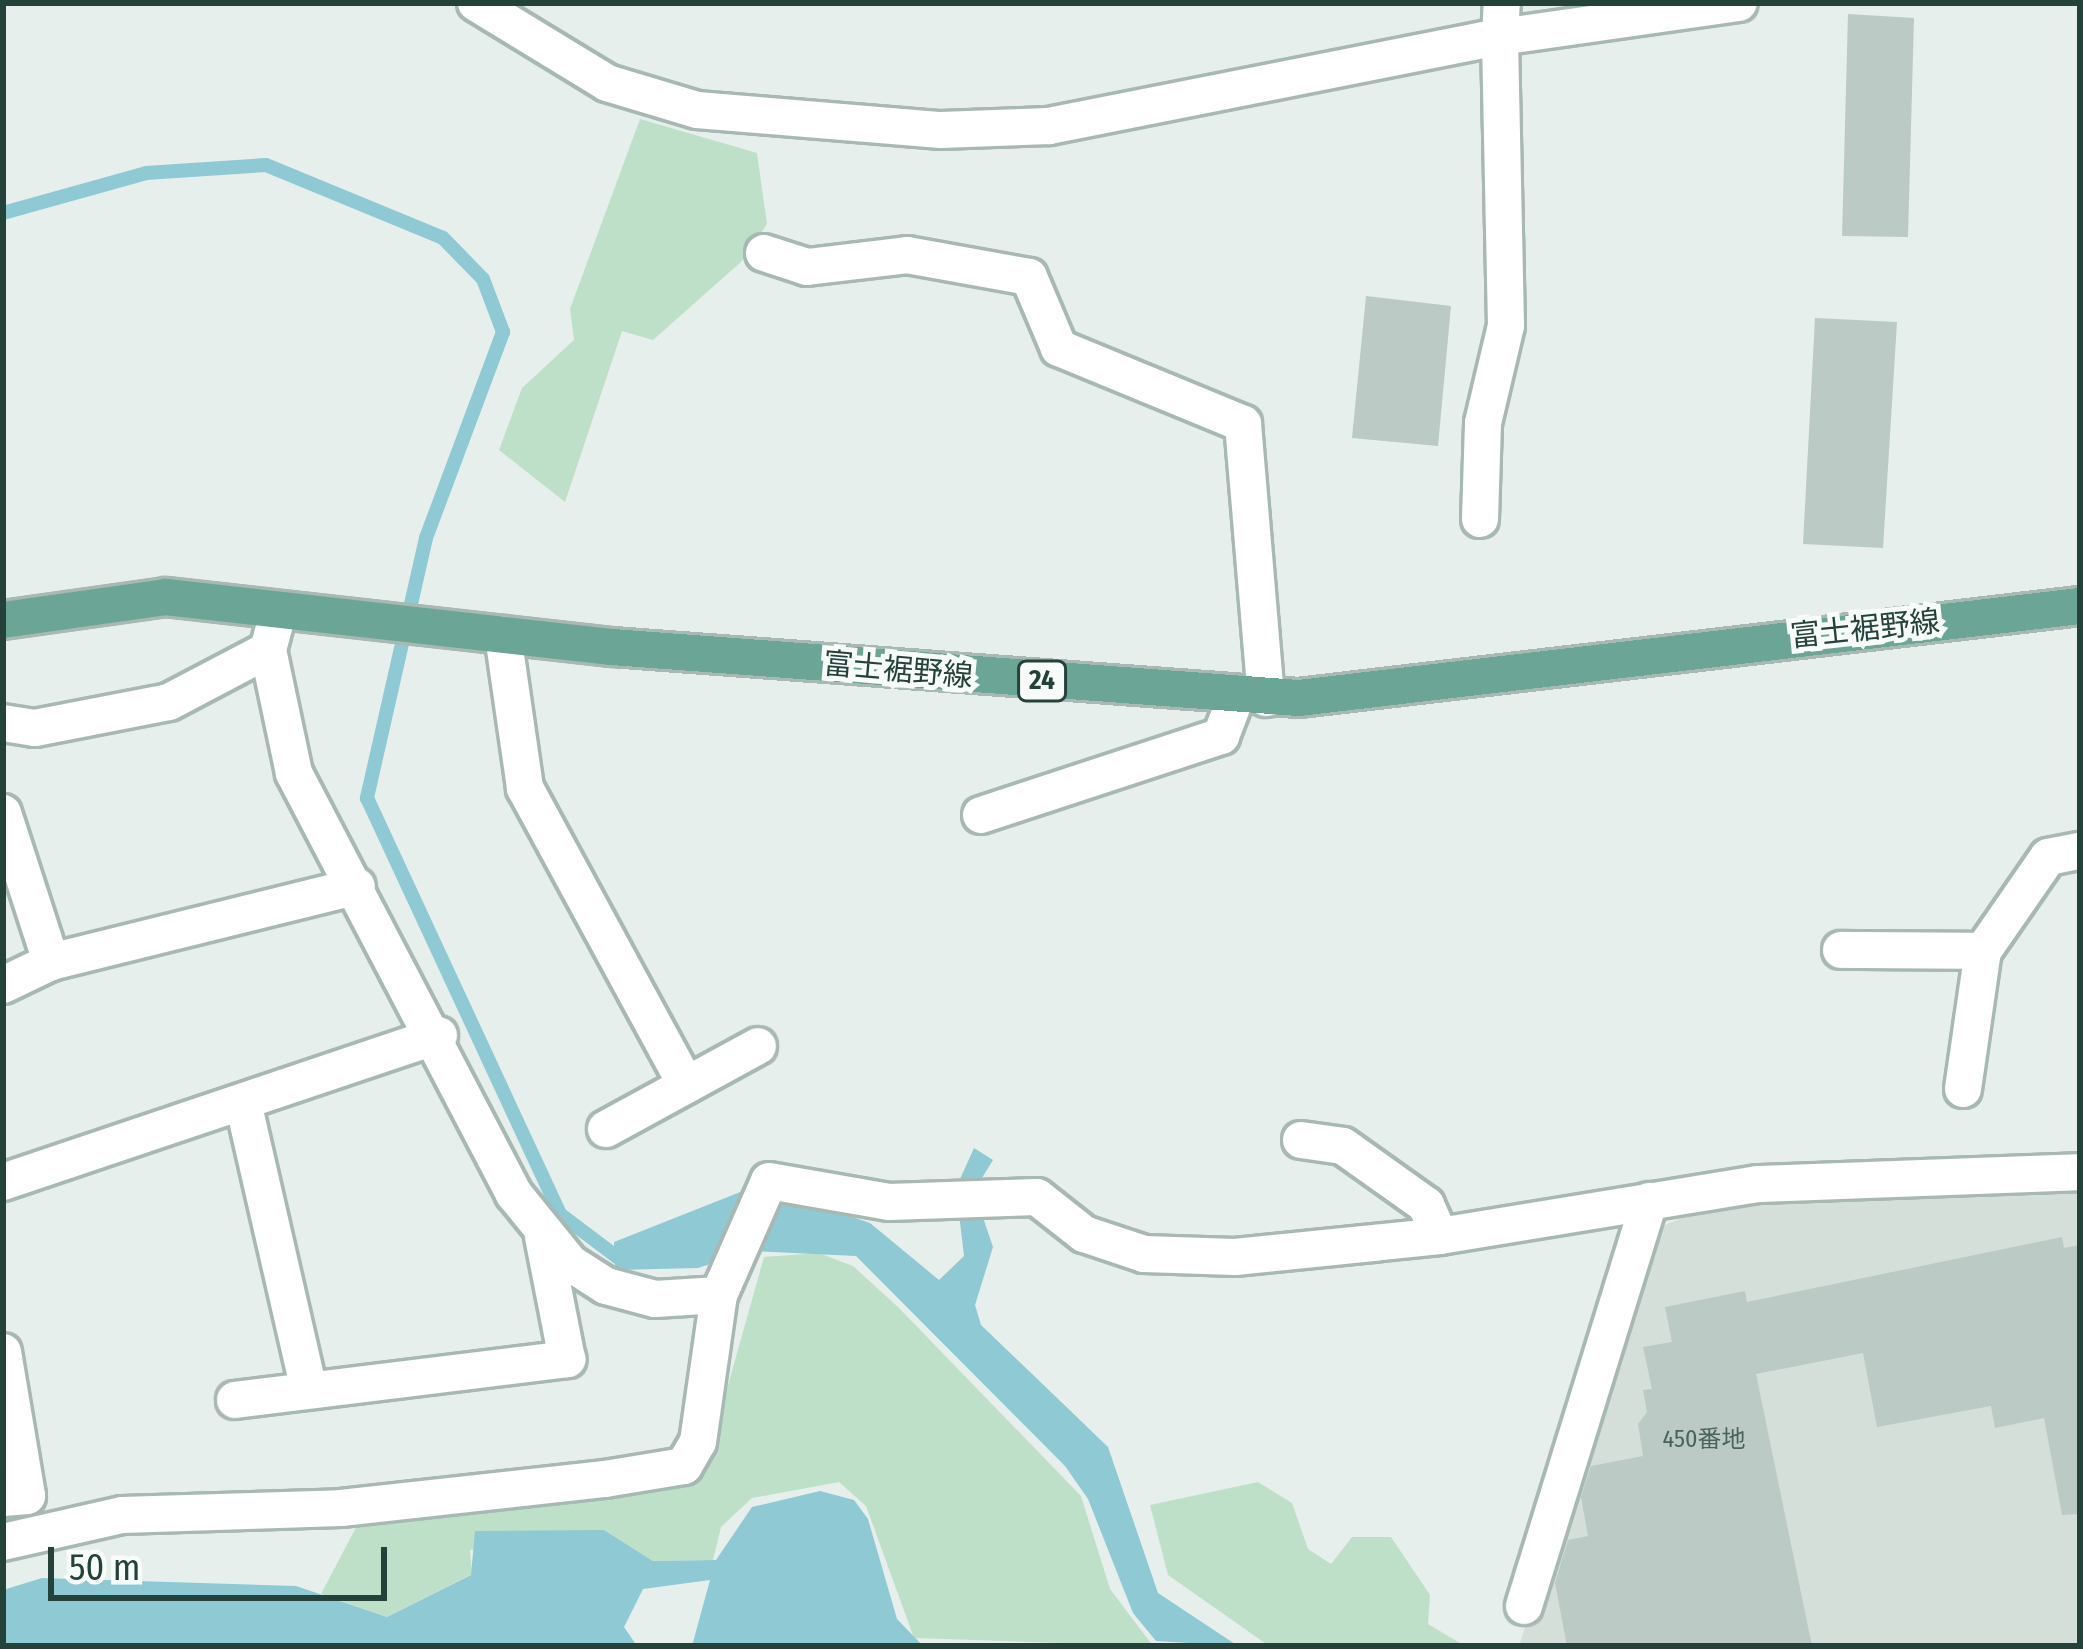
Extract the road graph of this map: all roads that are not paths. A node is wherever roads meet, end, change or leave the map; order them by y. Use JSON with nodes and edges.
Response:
{"nodes":[{"id":1,"x":476,"y":3,"type":"edge"},
{"id":2,"x":1738,"y":3,"type":"edge"},
{"id":3,"x":1501,"y":20,"type":"edge"},
{"id":4,"x":764,"y":253,"type":"dead end"},
{"id":5,"x":1480,"y":519,"type":"dead end"},
{"id":6,"x":2080,"y":606,"type":"edge"},
{"id":7,"x":278,"y":613,"type":"junction"},
{"id":8,"x":3,"y":620,"type":"edge"},
{"id":9,"x":503,"y":635,"type":"junction"},
{"id":10,"x":268,"y":650,"type":"junction"},
{"id":11,"x":1251,"y":698,"type":"junction"},
{"id":12,"x":3,"y":723,"type":"edge"},
{"id":13,"x":3,"y":813,"type":"edge"},
{"id":14,"x":981,"y":815,"type":"dead end"},
{"id":15,"x":2080,"y":850,"type":"edge"},
{"id":16,"x":357,"y":886,"type":"junction"},
{"id":17,"x":1841,"y":950,"type":"dead end"},
{"id":18,"x":1983,"y":951,"type":"junction"},
{"id":19,"x":51,"y":962,"type":"junction"},
{"id":20,"x":3,"y":985,"type":"edge"},
{"id":21,"x":439,"y":1035,"type":"junction"},
{"id":22,"x":758,"y":1046,"type":"dead end"},
{"id":23,"x":686,"y":1085,"type":"junction"},
{"id":24,"x":1964,"y":1089,"type":"dead end"},
{"id":25,"x":243,"y":1102,"type":"junction"},
{"id":26,"x":606,"y":1129,"type":"dead end"},
{"id":27,"x":1301,"y":1140,"type":"dead end"},
{"id":28,"x":2080,"y":1172,"type":"edge"},
{"id":29,"x":3,"y":1182,"type":"edge"},
{"id":30,"x":1649,"y":1201,"type":"junction"},
{"id":31,"x":541,"y":1228,"type":"junction"},
{"id":32,"x":1439,"y":1237,"type":"junction"},
{"id":33,"x":719,"y":1295,"type":"junction"},
{"id":34,"x":3,"y":1352,"type":"edge"},
{"id":35,"x":309,"y":1390,"type":"junction"},
{"id":36,"x":235,"y":1400,"type":"dead end"},
{"id":37,"x":15,"y":1497,"type":"edge"},
{"id":38,"x":82,"y":1525,"type":"junction"},
{"id":39,"x":3,"y":1542,"type":"edge"},
{"id":40,"x":1524,"y":1606,"type":"dead end"}],
"edges":[{"from":1,"to":3,"type":"street"},
{"from":2,"to":3,"type":"street"},
{"from":3,"to":5,"type":"street"},
{"from":4,"to":11,"type":"street"},
{"from":6,"to":11,"type":"main road","name":"富士裾野線","number":"24"},
{"from":7,"to":8,"type":"main road","name":"富士裾野線","number":"24"},
{"from":7,"to":9,"type":"main road","name":"富士裾野線","number":"24"},
{"from":7,"to":10,"type":"street"},
{"from":9,"to":11,"type":"main road","name":"富士裾野線","number":"24"},
{"from":9,"to":23,"type":"street"},
{"from":10,"to":12,"type":"street"},
{"from":10,"to":16,"type":"street"},
{"from":11,"to":14,"type":"street"},
{"from":13,"to":19,"type":"street"},
{"from":15,"to":18,"type":"street"},
{"from":16,"to":19,"type":"street"},
{"from":16,"to":21,"type":"street"},
{"from":17,"to":18,"type":"street"},
{"from":18,"to":24,"type":"street"},
{"from":19,"to":20,"type":"street"},
{"from":21,"to":25,"type":"street"},
{"from":21,"to":31,"type":"street"},
{"from":22,"to":23,"type":"street"},
{"from":23,"to":26,"type":"street"},
{"from":25,"to":29,"type":"street"},
{"from":25,"to":35,"type":"street"},
{"from":27,"to":32,"type":"street"},
{"from":28,"to":30,"type":"street"},
{"from":30,"to":32,"type":"street"},
{"from":30,"to":40,"type":"street"},
{"from":31,"to":33,"type":"street"},
{"from":31,"to":35,"type":"street"},
{"from":32,"to":33,"type":"street"},
{"from":33,"to":38,"type":"street"},
{"from":34,"to":37,"type":"street"},
{"from":35,"to":36,"type":"street"},
{"from":37,"to":38,"type":"street"},
{"from":38,"to":39,"type":"street"}]}
